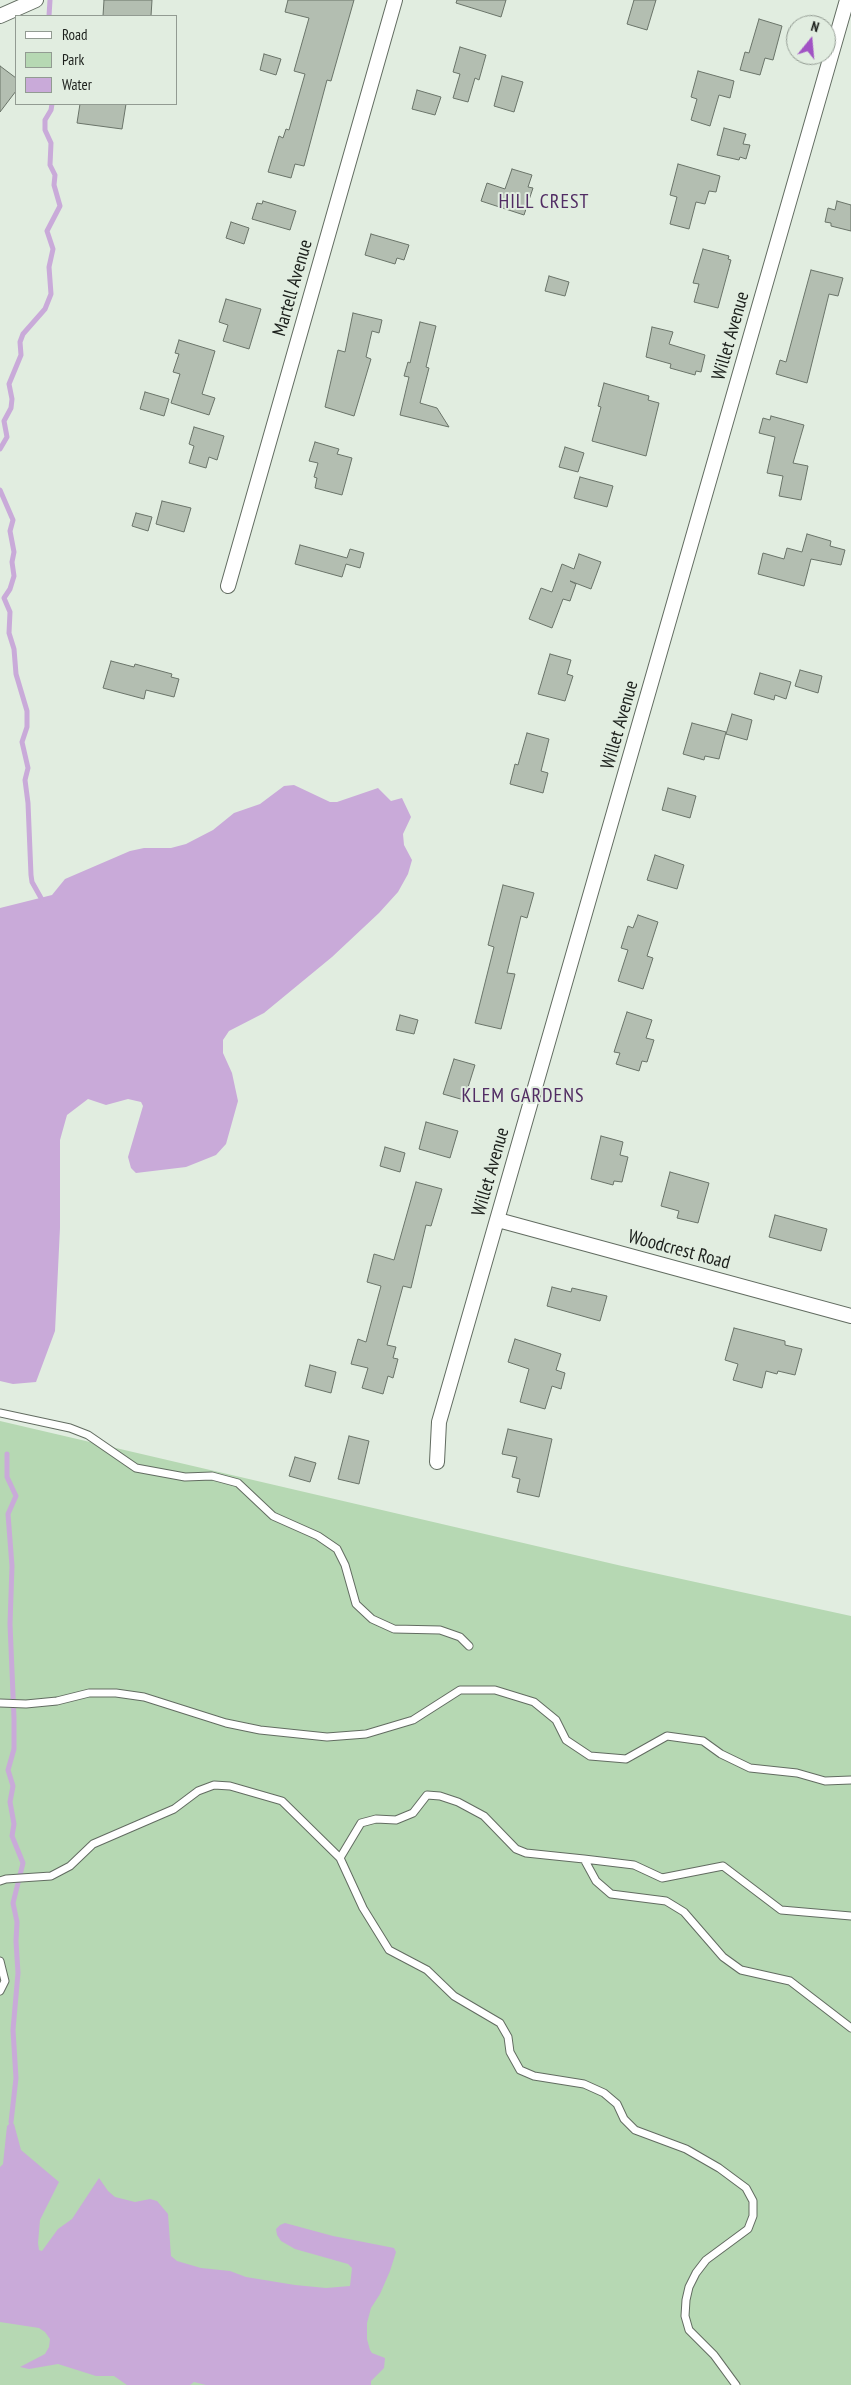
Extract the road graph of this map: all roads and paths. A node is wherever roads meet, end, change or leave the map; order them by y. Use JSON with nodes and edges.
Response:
{"nodes":[{"id":1,"x":36,"y":0,"type":"edge"},
{"id":2,"x":395,"y":0,"type":"edge"},
{"id":3,"x":847,"y":0,"type":"edge"},
{"id":4,"x":0,"y":16,"type":"edge"},
{"id":5,"x":228,"y":586,"type":"dead end"},
{"id":6,"x":498,"y":1220,"type":"junction"},
{"id":7,"x":851,"y":1316,"type":"edge"},
{"id":8,"x":0,"y":1412,"type":"edge"},
{"id":9,"x":437,"y":1462,"type":"dead end"},
{"id":10,"x":469,"y":1646,"type":"dead end"},
{"id":11,"x":3,"y":1704,"type":"edge"},
{"id":12,"x":851,"y":1780,"type":"edge"},
{"id":13,"x":340,"y":1858,"type":"junction"},
{"id":14,"x":584,"y":1860,"type":"junction"},
{"id":15,"x":0,"y":1881,"type":"edge"},
{"id":16,"x":851,"y":1916,"type":"edge"},
{"id":17,"x":0,"y":1961,"type":"edge"},
{"id":18,"x":0,"y":1991,"type":"edge"},
{"id":19,"x":851,"y":2028,"type":"edge"},
{"id":20,"x":736,"y":2385,"type":"edge"}],
"edges":[{"from":1,"to":4,"type":"street"},
{"from":2,"to":5,"type":"street","name":"Martell Avenue"},
{"from":3,"to":6,"type":"street","name":"Willet Avenue"},
{"from":6,"to":7,"type":"street","name":"Woodcrest Road"},
{"from":6,"to":9,"type":"street","name":"Willet Avenue"},
{"from":8,"to":10,"type":"lane"},
{"from":11,"to":12,"type":"lane"},
{"from":13,"to":14,"type":"lane"},
{"from":13,"to":15,"type":"lane"},
{"from":13,"to":20,"type":"lane"},
{"from":14,"to":16,"type":"lane"},
{"from":14,"to":19,"type":"lane"},
{"from":17,"to":18,"type":"lane"}]}
